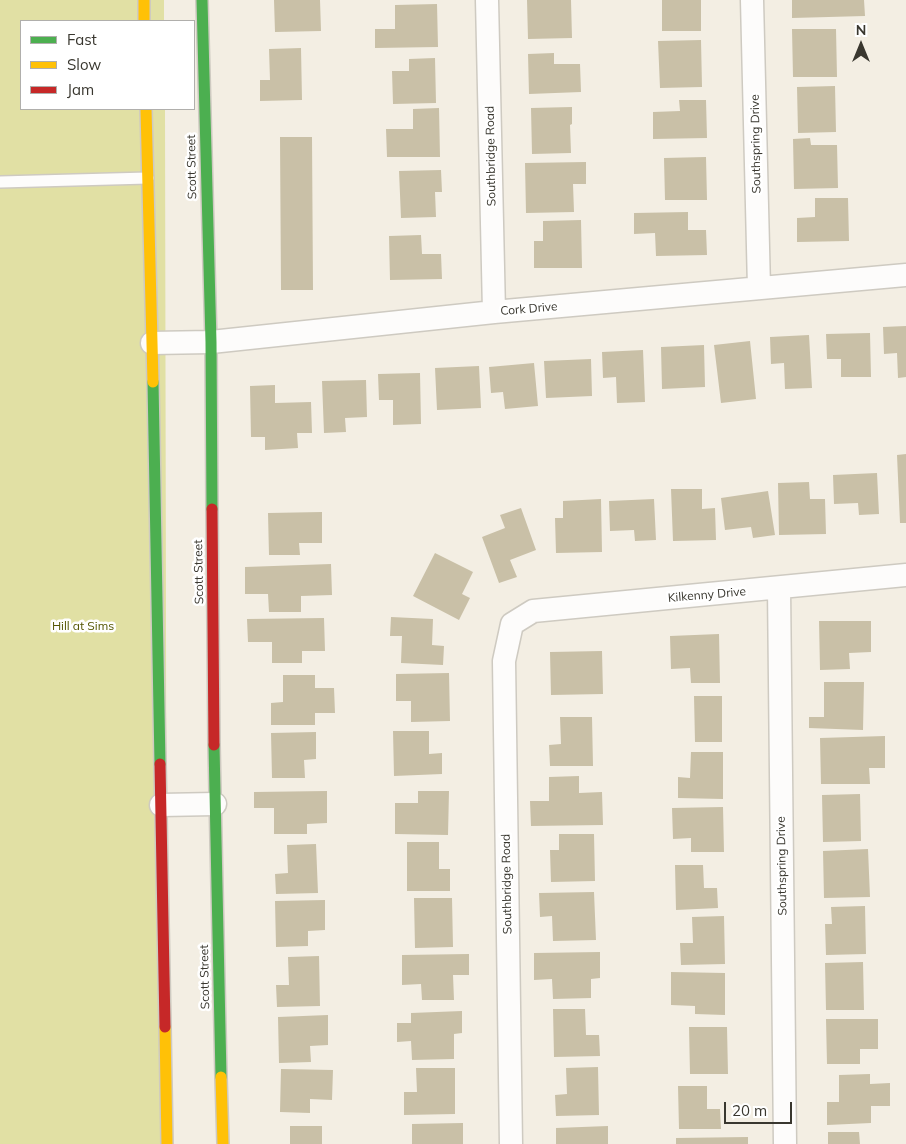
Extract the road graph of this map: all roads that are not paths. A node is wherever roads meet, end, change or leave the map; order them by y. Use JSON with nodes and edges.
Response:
{"nodes":[{"id":1,"x":144,"y":0,"type":"edge"},
{"id":2,"x":202,"y":0,"type":"edge"},
{"id":3,"x":487,"y":0,"type":"edge"},
{"id":4,"x":752,"y":0,"type":"edge"},
{"id":5,"x":144,"y":20,"type":"edge"},
{"id":6,"x":146,"y":110,"type":"edge"},
{"id":7,"x":148,"y":178,"type":"junction"},
{"id":8,"x":0,"y":182,"type":"edge"},
{"id":9,"x":906,"y":275,"type":"edge"},
{"id":10,"x":759,"y":288,"type":"junction"},
{"id":11,"x":494,"y":312,"type":"junction"},
{"id":12,"x":210,"y":342,"type":"junction"},
{"id":13,"x":152,"y":343,"type":"junction"},
{"id":14,"x":906,"y":575,"type":"edge"},
{"id":15,"x":780,"y":588,"type":"junction"},
{"id":16,"x":512,"y":624,"type":"joint"},
{"id":17,"x":215,"y":804,"type":"junction"},
{"id":18,"x":161,"y":805,"type":"junction"},
{"id":19,"x":167,"y":1144,"type":"edge"},
{"id":20,"x":223,"y":1144,"type":"edge"},
{"id":21,"x":511,"y":1144,"type":"edge"},
{"id":22,"x":785,"y":1144,"type":"edge"}],
"edges":[{"from":1,"to":5,"type":"main road"},
{"from":2,"to":12,"type":"main road","name":"Scott Street"},
{"from":3,"to":11,"type":"street","name":"Southbridge Road"},
{"from":4,"to":10,"type":"street","name":"Southspring Drive"},
{"from":6,"to":7,"type":"main road"},
{"from":7,"to":8,"type":"lane"},
{"from":7,"to":13,"type":"main road"},
{"from":9,"to":10,"type":"street","name":"Cork Drive"},
{"from":10,"to":11,"type":"street","name":"Cork Drive"},
{"from":11,"to":12,"type":"street","name":"Cork Drive"},
{"from":12,"to":13,"type":"street","name":"Cork Drive"},
{"from":12,"to":17,"type":"main road","name":"Scott Street"},
{"from":13,"to":18,"type":"main road"},
{"from":14,"to":15,"type":"street","name":"Kilkenny Drive"},
{"from":15,"to":16,"type":"street","name":"Kilkenny Drive"},
{"from":15,"to":22,"type":"street","name":"Southspring Drive"},
{"from":16,"to":21,"type":"street","name":"Southbridge Road"},
{"from":17,"to":18,"type":"street"},
{"from":17,"to":20,"type":"main road","name":"Scott Street"},
{"from":18,"to":19,"type":"main road"}]}
